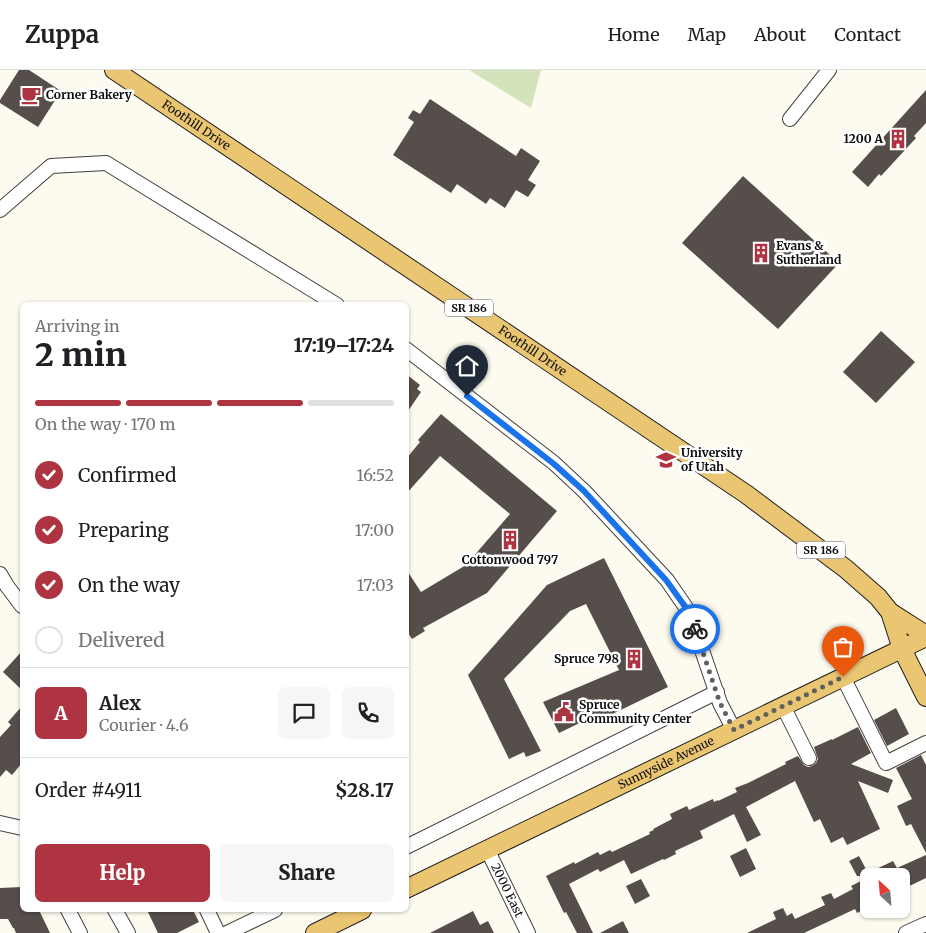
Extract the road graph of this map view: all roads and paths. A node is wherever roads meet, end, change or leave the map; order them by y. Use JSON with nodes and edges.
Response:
{"nodes":[{"id":1,"x":114,"y":70,"type":"edge"},
{"id":2,"x":830,"y":70,"type":"edge"},
{"id":3,"x":133,"y":78,"type":"edge"},
{"id":4,"x":790,"y":119,"type":"dead end"},
{"id":5,"x":0,"y":210,"type":"edge"},
{"id":6,"x":332,"y":302,"type":"edge"},
{"id":7,"x":409,"y":351,"type":"edge"},
{"id":8,"x":0,"y":574,"type":"edge"},
{"id":9,"x":20,"y":603,"type":"edge"},
{"id":10,"x":890,"y":612,"type":"junction"},
{"id":11,"x":926,"y":636,"type":"edge"},
{"id":12,"x":902,"y":649,"type":"junction"},
{"id":13,"x":843,"y":677,"type":"junction"},
{"id":14,"x":717,"y":692,"type":"junction"},
{"id":15,"x":926,"y":697,"type":"edge"},
{"id":16,"x":783,"y":706,"type":"junction"},
{"id":17,"x":734,"y":730,"type":"junction"},
{"id":18,"x":926,"y":743,"type":"edge"},
{"id":19,"x":809,"y":758,"type":"dead end"},
{"id":20,"x":0,"y":823,"type":"edge"},
{"id":21,"x":20,"y":828,"type":"edge"},
{"id":22,"x":409,"y":846,"type":"edge"},
{"id":23,"x":487,"y":849,"type":"junction"},
{"id":24,"x":409,"y":888,"type":"edge"},
{"id":25,"x":69,"y":912,"type":"edge"},
{"id":26,"x":116,"y":912,"type":"edge"},
{"id":27,"x":208,"y":912,"type":"edge"},
{"id":28,"x":270,"y":912,"type":"edge"},
{"id":29,"x":358,"y":912,"type":"edge"},
{"id":30,"x":926,"y":924,"type":"edge"},
{"id":31,"x":80,"y":933,"type":"edge"},
{"id":32,"x":128,"y":933,"type":"edge"},
{"id":33,"x":218,"y":933,"type":"edge"},
{"id":34,"x":227,"y":933,"type":"edge"},
{"id":35,"x":315,"y":933,"type":"edge"},
{"id":36,"x":528,"y":933,"type":"edge"},
{"id":37,"x":906,"y":933,"type":"edge"}],
"edges":[{"from":1,"to":3,"type":"main road","name":"Foothill Drive","number":"SR 186"},
{"from":2,"to":4,"type":"street"},
{"from":3,"to":10,"type":"main road","name":"Foothill Drive","number":"SR 186"},
{"from":5,"to":6,"type":"street"},
{"from":7,"to":14,"type":"street"},
{"from":8,"to":9,"type":"street"},
{"from":10,"to":11,"type":"main road","name":"Foothill Drive","number":"SR 186"},
{"from":10,"to":12,"type":"main road","name":"Foothill Drive","number":"SR 186"},
{"from":11,"to":12,"type":"main road","name":"Sunnyside Avenue"},
{"from":12,"to":13,"type":"main road","name":"Sunnyside Avenue"},
{"from":12,"to":15,"type":"main road","number":"SR 186"},
{"from":13,"to":16,"type":"main road","name":"Sunnyside Avenue"},
{"from":13,"to":18,"type":"street"},
{"from":14,"to":17,"type":"street"},
{"from":14,"to":22,"type":"street"},
{"from":16,"to":17,"type":"main road","name":"Sunnyside Avenue"},
{"from":16,"to":19,"type":"street"},
{"from":17,"to":23,"type":"main road","name":"Sunnyside Avenue"},
{"from":20,"to":21,"type":"street"},
{"from":23,"to":24,"type":"main road","name":"Sunnyside Avenue"},
{"from":23,"to":36,"type":"street","name":"2000 East"},
{"from":25,"to":31,"type":"street"},
{"from":26,"to":32,"type":"street"},
{"from":27,"to":33,"type":"street"},
{"from":28,"to":34,"type":"street"},
{"from":29,"to":35,"type":"main road"},
{"from":30,"to":37,"type":"street"}]}
